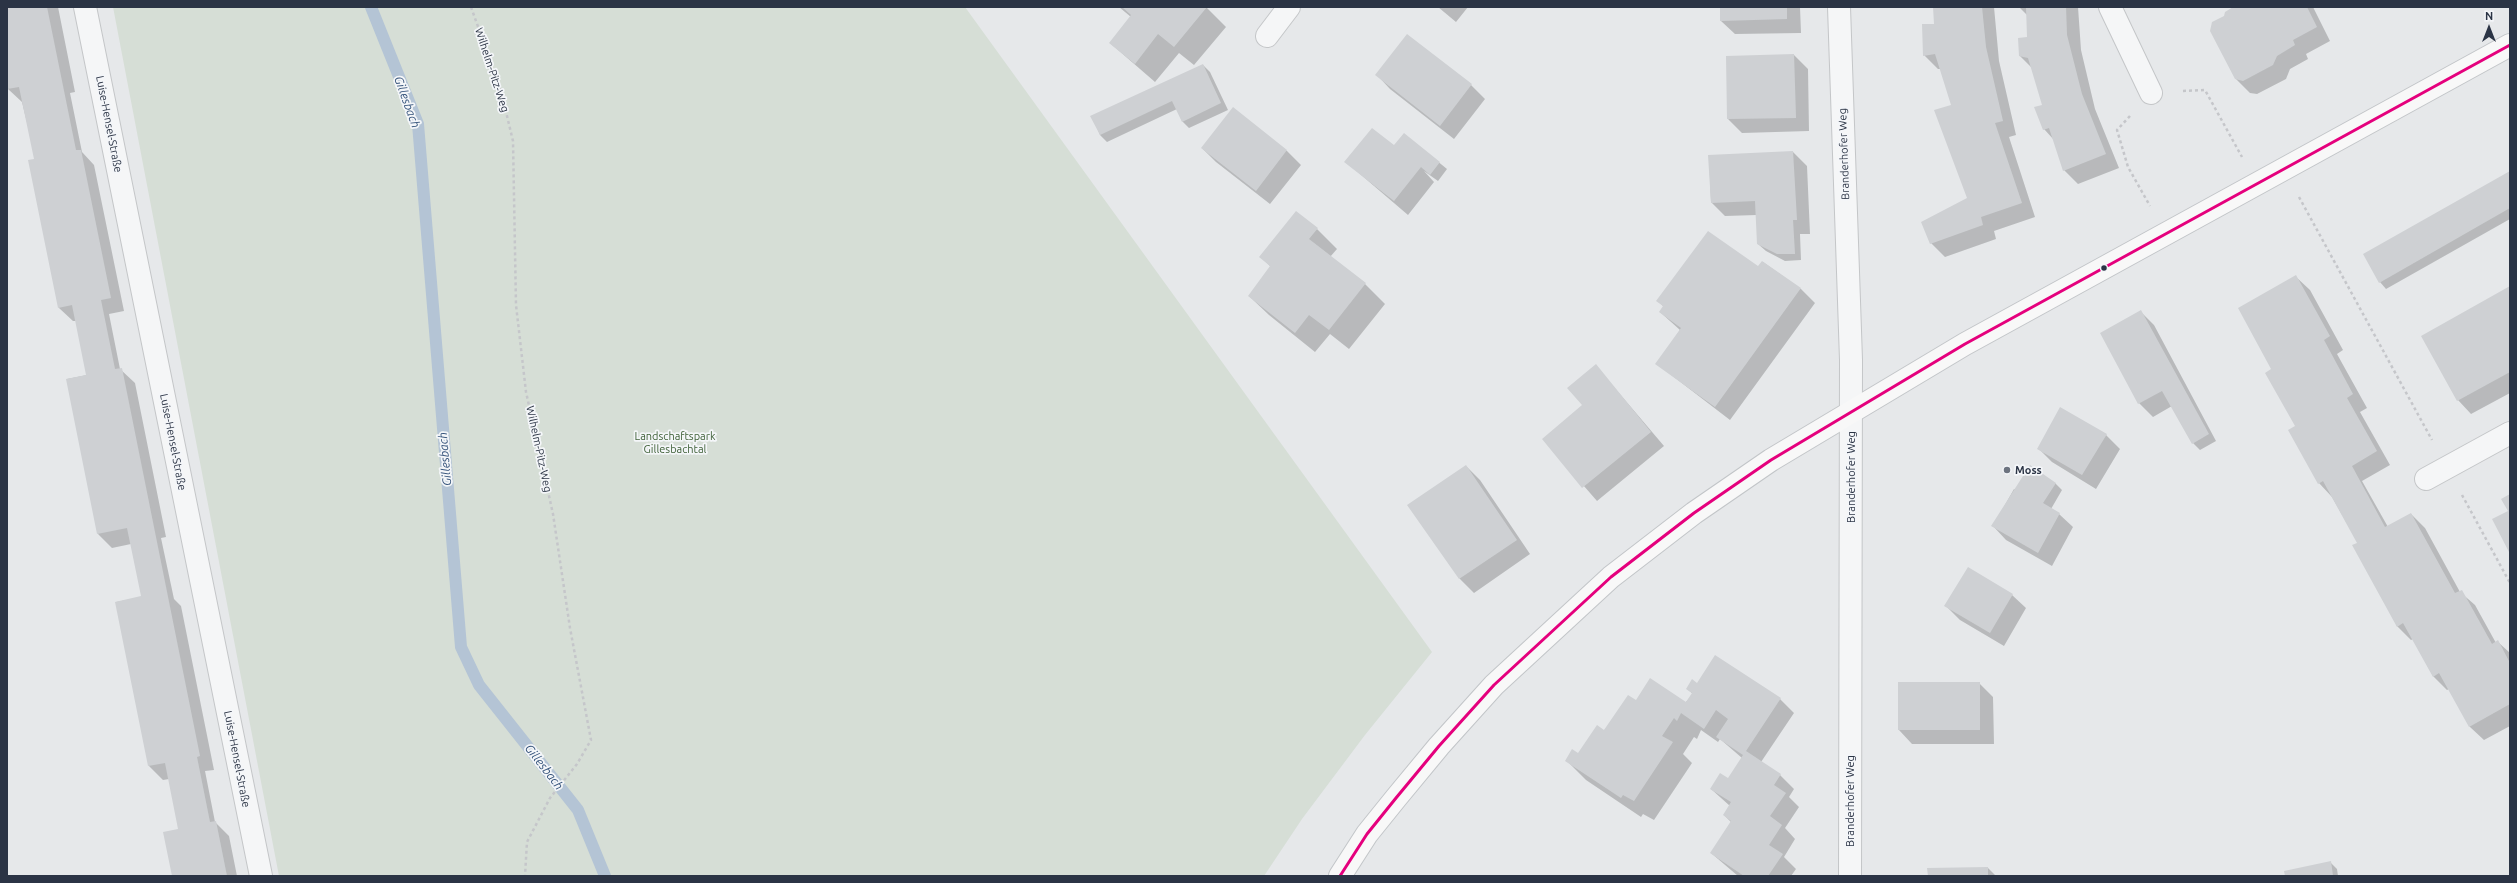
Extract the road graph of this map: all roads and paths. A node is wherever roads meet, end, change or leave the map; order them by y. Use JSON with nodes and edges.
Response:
{"nodes":[{"id":1,"x":85,"y":7,"type":"edge"},
{"id":2,"x":471,"y":7,"type":"edge"},
{"id":3,"x":1289,"y":7,"type":"edge"},
{"id":4,"x":1839,"y":7,"type":"edge"},
{"id":5,"x":2110,"y":7,"type":"edge"},
{"id":6,"x":1267,"y":36,"type":"dead end"},
{"id":7,"x":2510,"y":45,"type":"edge"},
{"id":8,"x":2151,"y":93,"type":"junction"},
{"id":9,"x":2257,"y":185,"type":"junction"},
{"id":10,"x":2311,"y":219,"type":"dead end"},
{"id":11,"x":2166,"y":234,"type":"junction"},
{"id":12,"x":1851,"y":411,"type":"junction"},
{"id":13,"x":2510,"y":433,"type":"edge"},
{"id":14,"x":2447,"y":468,"type":"junction"},
{"id":15,"x":2426,"y":479,"type":"dead end"},
{"id":16,"x":2510,"y":583,"type":"edge"},
{"id":17,"x":261,"y":876,"type":"edge"},
{"id":18,"x":525,"y":876,"type":"edge"},
{"id":19,"x":1340,"y":876,"type":"edge"},
{"id":20,"x":1850,"y":876,"type":"edge"}],
"edges":[{"from":1,"to":17,"type":"street","name":"Luise-Hensel-Straße"},
{"from":2,"to":18,"type":"path","name":"Wilhelm-Pitz-Weg"},
{"from":3,"to":6,"type":"street"},
{"from":4,"to":12,"type":"street","name":"Branderhofer Weg"},
{"from":5,"to":8,"type":"street"},
{"from":7,"to":9,"type":"main road"},
{"from":8,"to":9,"type":"path"},
{"from":8,"to":11,"type":"path"},
{"from":9,"to":11,"type":"main road"},
{"from":10,"to":14,"type":"path"},
{"from":11,"to":12,"type":"main road"},
{"from":12,"to":19,"type":"main road"},
{"from":12,"to":20,"type":"street","name":"Branderhofer Weg"},
{"from":13,"to":14,"type":"street"},
{"from":14,"to":15,"type":"street"},
{"from":14,"to":16,"type":"path"}]}
